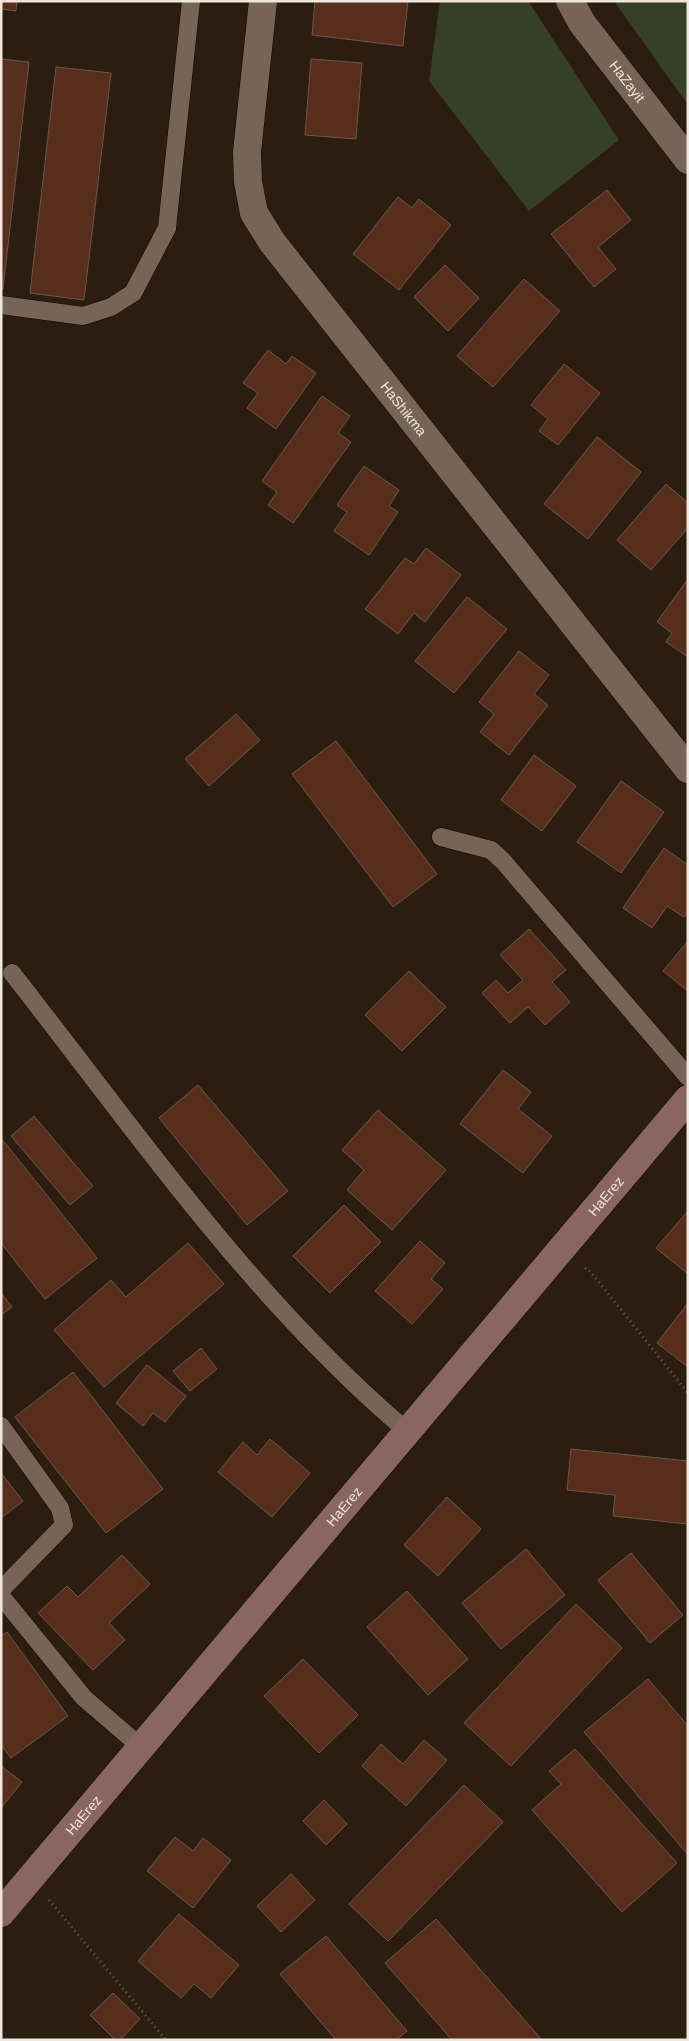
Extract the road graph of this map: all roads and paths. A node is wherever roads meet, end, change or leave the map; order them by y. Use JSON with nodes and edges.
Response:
{"nodes":[{"id":1,"x":191,"y":1,"type":"edge"},
{"id":2,"x":263,"y":1,"type":"edge"},
{"id":3,"x":570,"y":1,"type":"edge"},
{"id":4,"x":688,"y":160,"type":"edge"},
{"id":5,"x":1,"y":305,"type":"edge"},
{"id":6,"x":688,"y":769,"type":"edge"},
{"id":7,"x":441,"y":837,"type":"dead end"},
{"id":8,"x":12,"y":973,"type":"dead end"},
{"id":9,"x":688,"y":1077,"type":"edge"},
{"id":10,"x":688,"y":1099,"type":"edge"},
{"id":11,"x":558,"y":1253,"type":"junction"},
{"id":12,"x":688,"y":1393,"type":"edge"},
{"id":13,"x":1,"y":1426,"type":"edge"},
{"id":14,"x":407,"y":1432,"type":"junction"},
{"id":15,"x":1,"y":1590,"type":"edge"},
{"id":16,"x":1,"y":1596,"type":"edge"},
{"id":17,"x":141,"y":1747,"type":"junction"},
{"id":18,"x":31,"y":1878,"type":"junction"},
{"id":19,"x":1,"y":1913,"type":"edge"},
{"id":20,"x":166,"y":2040,"type":"edge"}],
"edges":[{"from":1,"to":5,"type":"lane"},
{"from":2,"to":6,"type":"street","name":"HaShikma"},
{"from":3,"to":4,"type":"street","name":"HaZayit"},
{"from":7,"to":9,"type":"lane"},
{"from":8,"to":14,"type":"lane"},
{"from":10,"to":11,"type":"street","name":"HaErez"},
{"from":11,"to":12,"type":"path"},
{"from":11,"to":14,"type":"street","name":"HaErez"},
{"from":13,"to":15,"type":"lane"},
{"from":14,"to":17,"type":"street","name":"HaErez"},
{"from":16,"to":17,"type":"lane"},
{"from":17,"to":18,"type":"street","name":"HaErez"},
{"from":18,"to":19,"type":"street","name":"HaErez"},
{"from":18,"to":20,"type":"path"}]}
